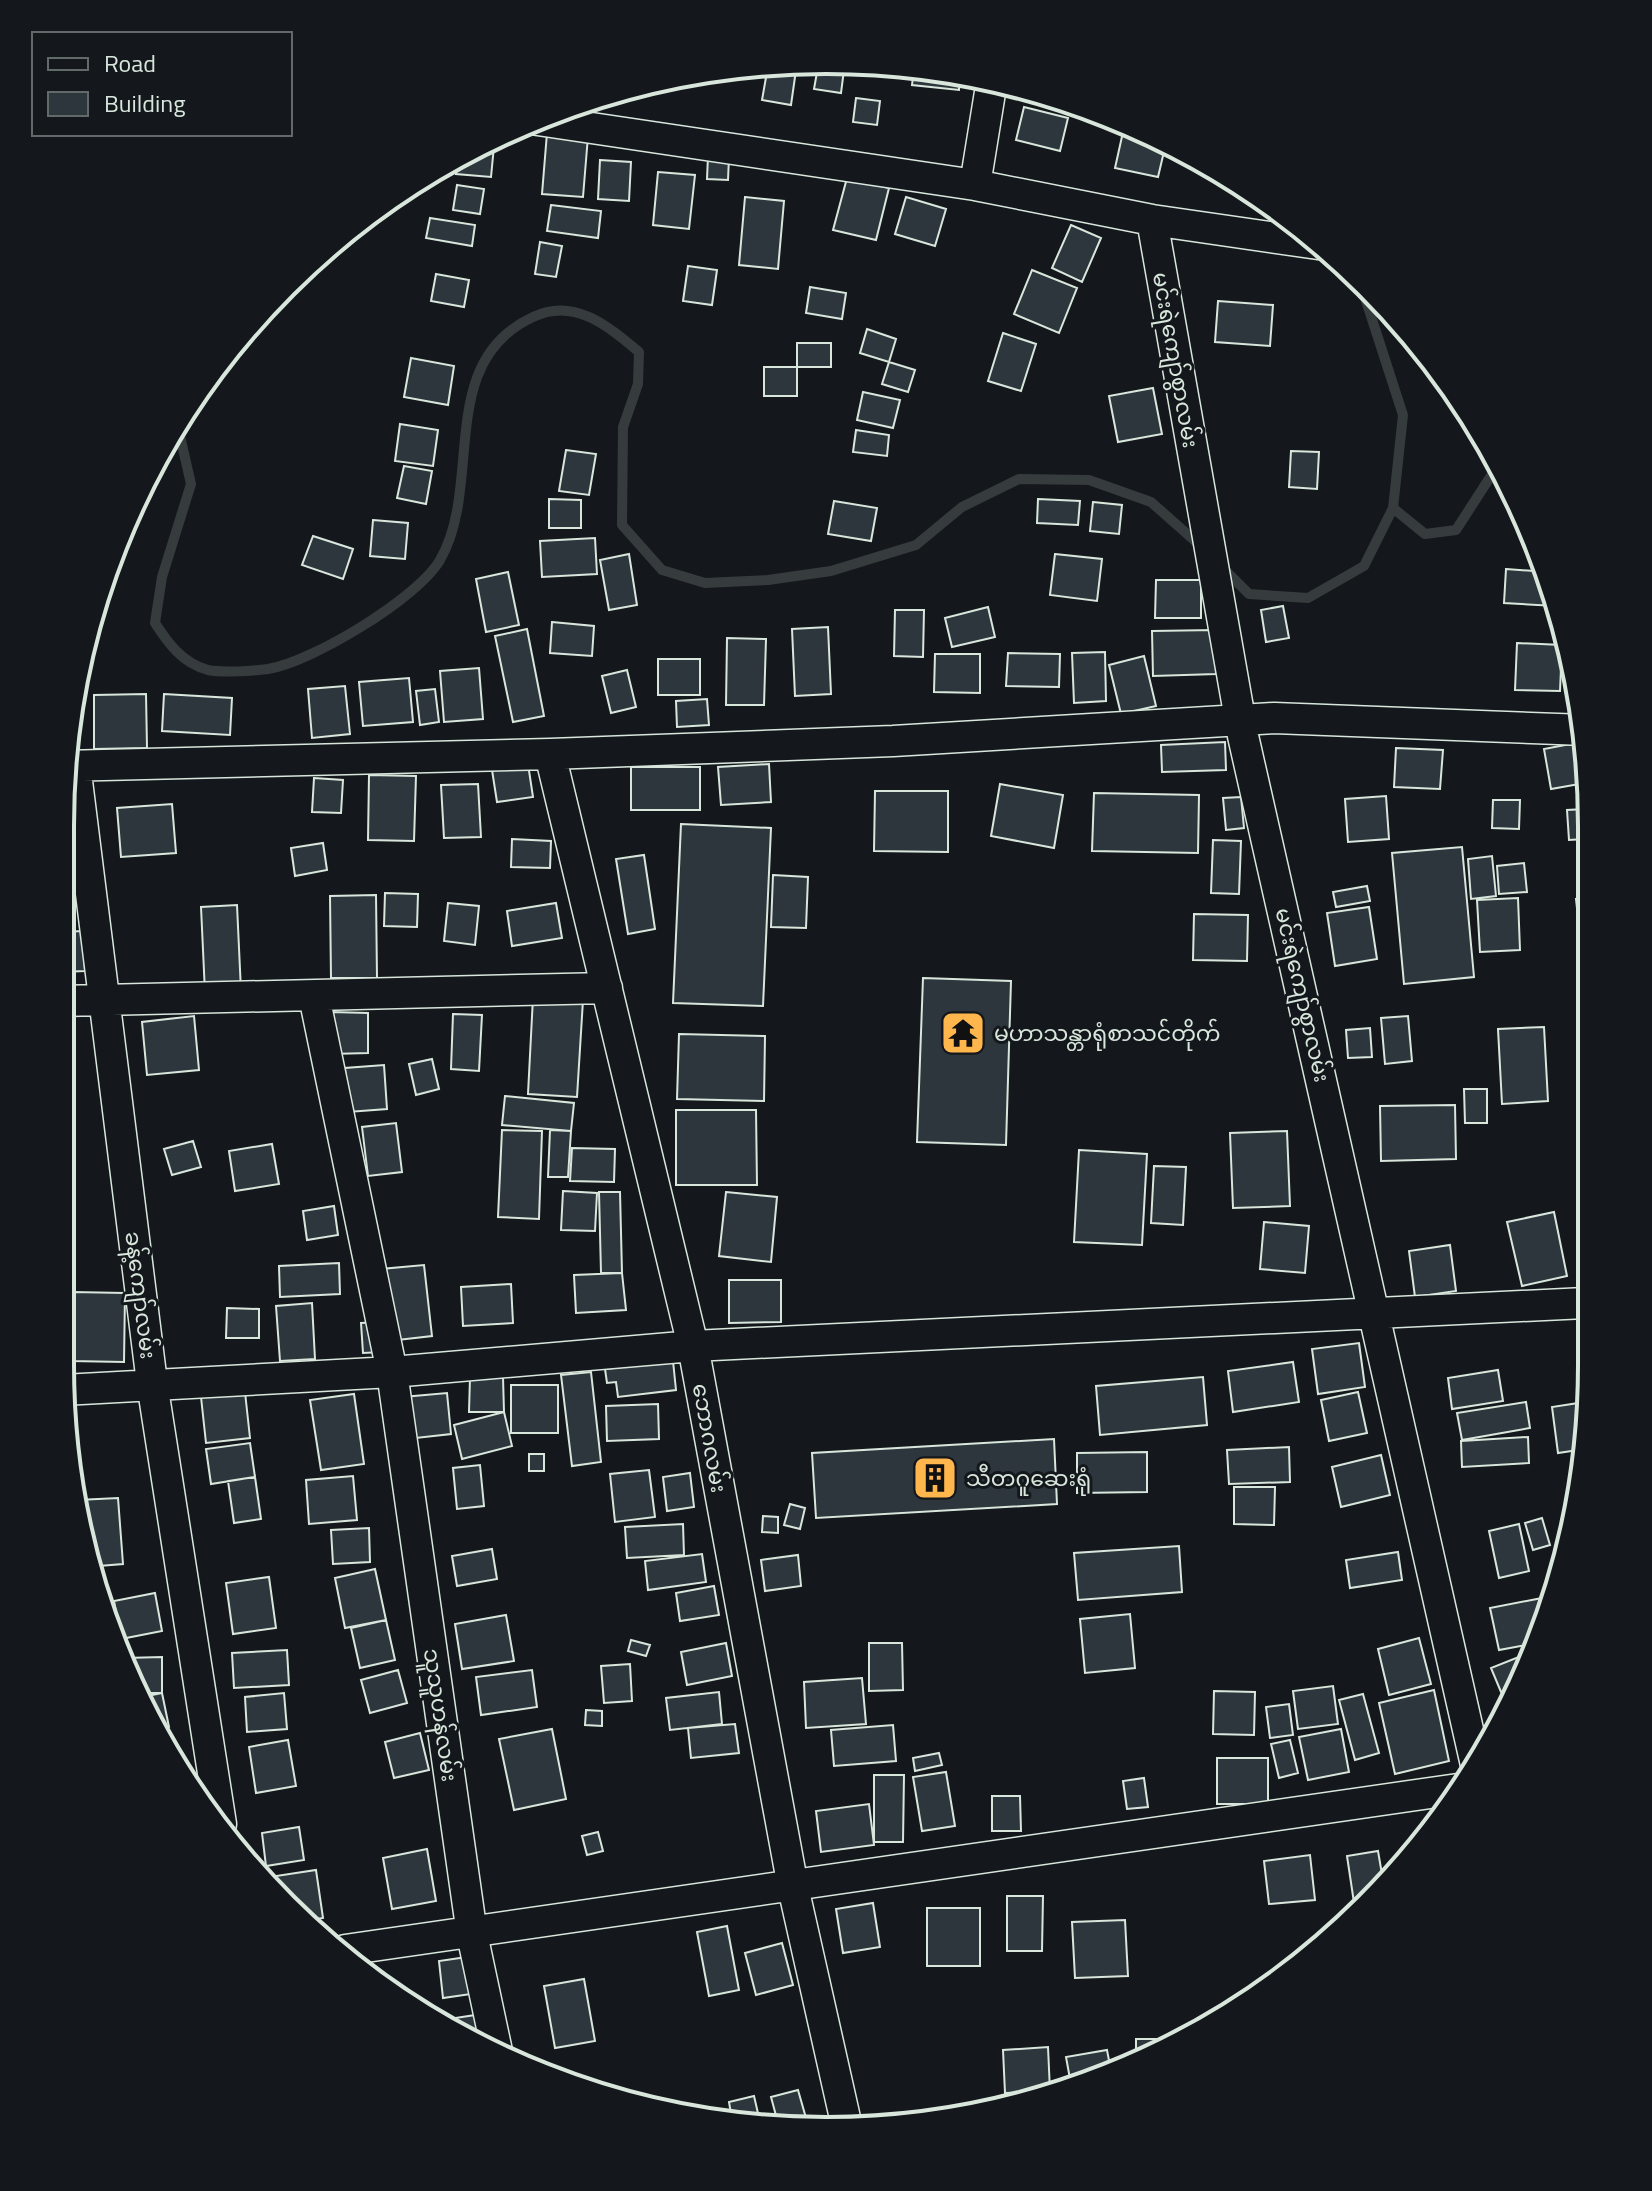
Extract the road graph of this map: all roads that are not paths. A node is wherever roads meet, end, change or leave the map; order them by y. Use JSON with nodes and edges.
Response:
{"nodes":[{"id":1,"x":990,"y":92,"type":"edge"},
{"id":2,"x":559,"y":123,"type":"edge"},
{"id":3,"x":975,"y":185,"type":"junction"},
{"id":4,"x":1152,"y":220,"type":"junction"},
{"id":5,"x":1297,"y":240,"type":"edge"},
{"id":6,"x":1241,"y":721,"type":"junction"},
{"id":7,"x":1572,"y":729,"type":"edge"},
{"id":8,"x":550,"y":754,"type":"junction"},
{"id":9,"x":77,"y":765,"type":"edge"},
{"id":10,"x":75,"y":804,"type":"edge"},
{"id":11,"x":607,"y":988,"type":"junction"},
{"id":12,"x":314,"y":996,"type":"junction"},
{"id":13,"x":74,"y":1001,"type":"edge"},
{"id":14,"x":105,"y":1001,"type":"junction"},
{"id":15,"x":1578,"y":1303,"type":"edge"},
{"id":16,"x":1376,"y":1315,"type":"junction"},
{"id":17,"x":693,"y":1346,"type":"junction"},
{"id":18,"x":392,"y":1372,"type":"junction"},
{"id":19,"x":152,"y":1383,"type":"junction"},
{"id":20,"x":75,"y":1389,"type":"edge"},
{"id":21,"x":1472,"y":1749,"type":"edge"},
{"id":22,"x":1446,"y":1791,"type":"edge"},
{"id":23,"x":218,"y":1808,"type":"edge"},
{"id":24,"x":793,"y":1887,"type":"junction"},
{"id":25,"x":472,"y":1934,"type":"junction"},
{"id":26,"x":353,"y":1949,"type":"edge"},
{"id":27,"x":495,"y":2040,"type":"edge"},
{"id":28,"x":845,"y":2116,"type":"edge"}],
"edges":[{"from":1,"to":3,"type":"street"},
{"from":2,"to":3,"type":"street"},
{"from":3,"to":4,"type":"street"},
{"from":4,"to":5,"type":"street"},
{"from":4,"to":6,"type":"street","name":"မင်းရဲကျော်စွာလမ်း"},
{"from":6,"to":7,"type":"street"},
{"from":6,"to":8,"type":"street"},
{"from":6,"to":16,"type":"street","name":"မင်းရဲကျော်စွာလမ်း"},
{"from":8,"to":9,"type":"street"},
{"from":8,"to":11,"type":"street","name":"ဘောဂလမ်း"},
{"from":10,"to":14,"type":"street","name":"ခန့်ကျော်လမ်း"},
{"from":11,"to":12,"type":"street"},
{"from":11,"to":17,"type":"street","name":"ဘောဂလမ်း"},
{"from":12,"to":14,"type":"street"},
{"from":12,"to":18,"type":"street","name":"သူသူဟန်လမ်း"},
{"from":13,"to":14,"type":"street"},
{"from":14,"to":19,"type":"street","name":"ခန့်ကျော်လမ်း"},
{"from":15,"to":16,"type":"street"},
{"from":16,"to":17,"type":"street"},
{"from":16,"to":21,"type":"street","name":"မင်းရဲကျော်စွာလမ်း"},
{"from":17,"to":18,"type":"street"},
{"from":17,"to":24,"type":"street","name":"ဘောဂလမ်း"},
{"from":18,"to":19,"type":"street"},
{"from":18,"to":25,"type":"street","name":"သူသူဟန်လမ်း"},
{"from":19,"to":20,"type":"street"},
{"from":19,"to":23,"type":"street","name":"ခန့်ကျော်လမ်း"},
{"from":22,"to":24,"type":"street"},
{"from":24,"to":25,"type":"street"},
{"from":24,"to":28,"type":"street","name":"ဘောဂလမ်း"},
{"from":25,"to":26,"type":"street"},
{"from":25,"to":27,"type":"street","name":"သူသူဟန်လမ်း"}]}
